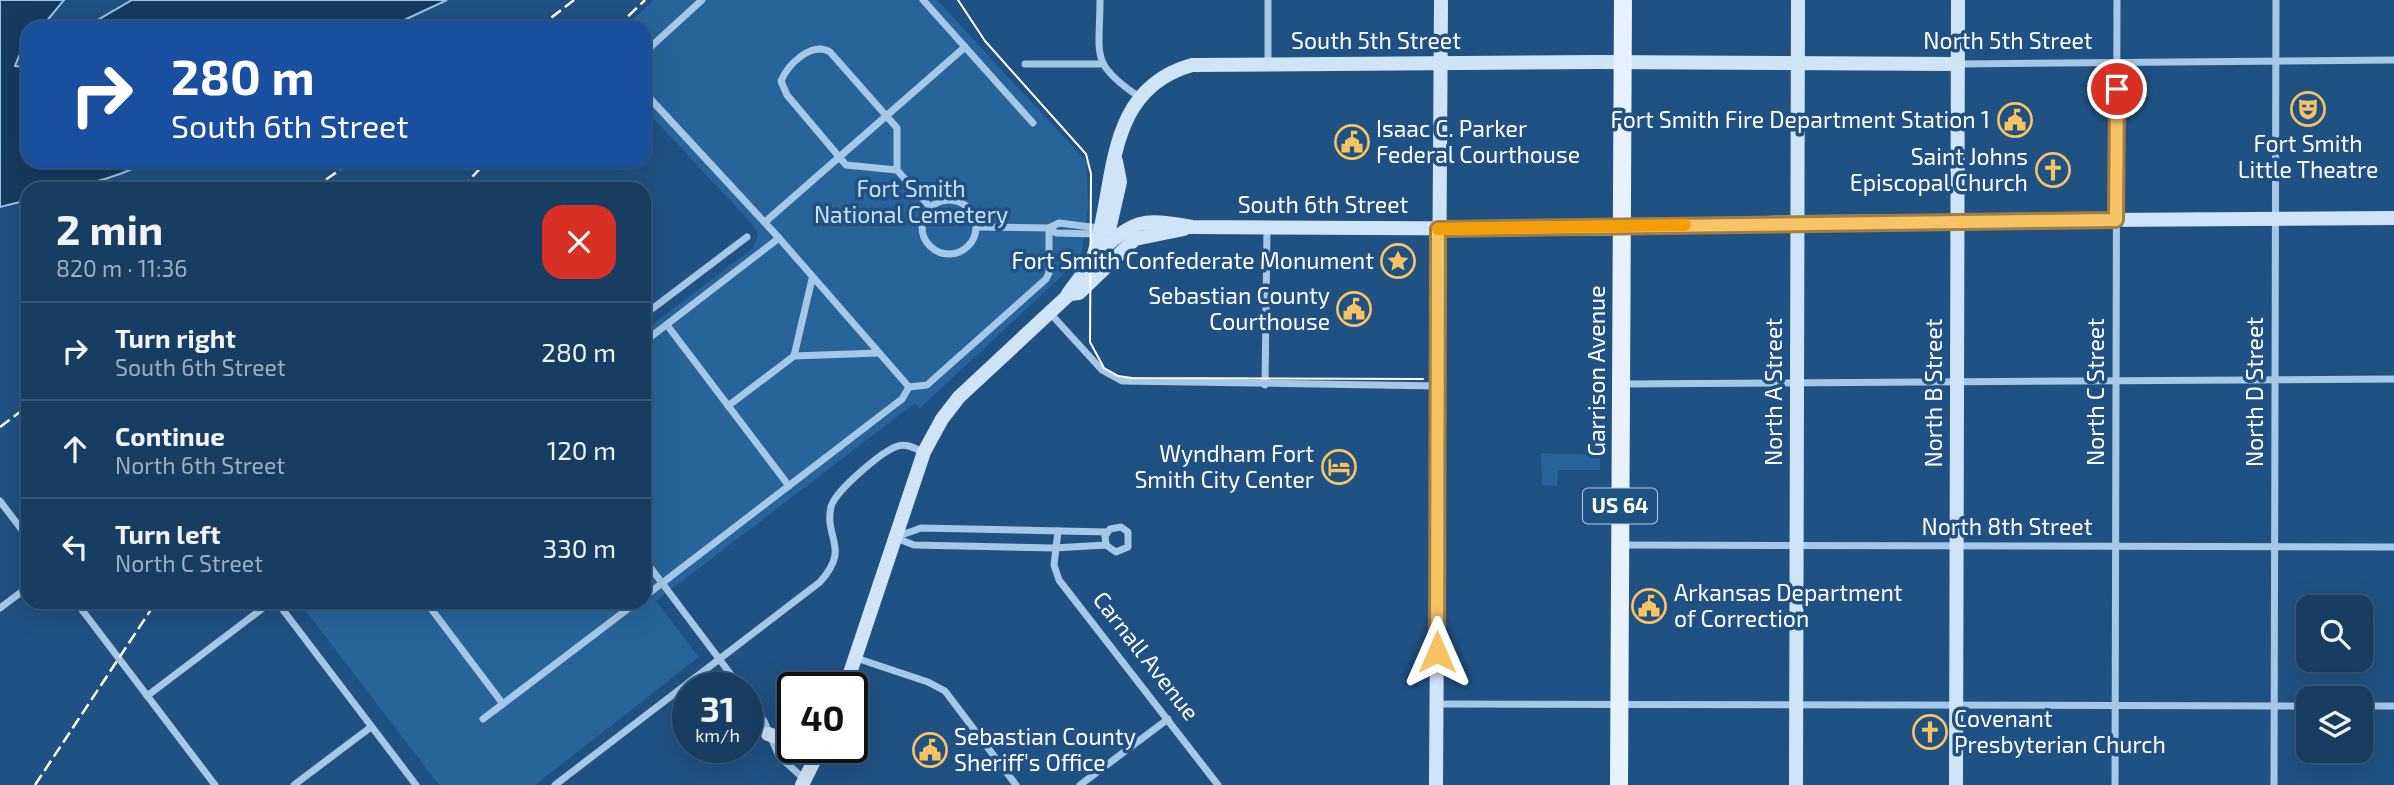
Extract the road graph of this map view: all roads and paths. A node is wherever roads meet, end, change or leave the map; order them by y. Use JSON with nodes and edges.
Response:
{"nodes":[{"id":1,"x":702,"y":0,"type":"edge"},
{"id":2,"x":923,"y":0,"type":"edge"},
{"id":3,"x":1100,"y":0,"type":"edge"},
{"id":4,"x":1268,"y":0,"type":"edge"},
{"id":5,"x":1441,"y":0,"type":"edge"},
{"id":6,"x":1623,"y":0,"type":"edge"},
{"id":7,"x":1798,"y":0,"type":"edge"},
{"id":8,"x":1958,"y":0,"type":"edge"},
{"id":9,"x":2117,"y":0,"type":"edge"},
{"id":10,"x":2276,"y":0,"type":"edge"},
{"id":11,"x":651,"y":47,"type":"edge"},
{"id":12,"x":965,"y":47,"type":"junction"},
{"id":13,"x":2394,"y":60,"type":"edge"},
{"id":14,"x":2275,"y":61,"type":"junction"},
{"id":15,"x":1623,"y":62,"type":"junction"},
{"id":16,"x":1268,"y":63,"type":"junction"},
{"id":17,"x":1799,"y":63,"type":"junction"},
{"id":18,"x":2117,"y":63,"type":"junction"},
{"id":19,"x":1025,"y":64,"type":"dead end"},
{"id":20,"x":1101,"y":64,"type":"junction"},
{"id":21,"x":1441,"y":64,"type":"junction"},
{"id":22,"x":1958,"y":64,"type":"junction"},
{"id":23,"x":1138,"y":96,"type":"junction"},
{"id":24,"x":651,"y":100,"type":"edge"},
{"id":25,"x":887,"y":115,"type":"junction"},
{"id":26,"x":1033,"y":123,"type":"dead end"},
{"id":27,"x":840,"y":157,"type":"junction"},
{"id":28,"x":1116,"y":160,"type":"junction"},
{"id":29,"x":897,"y":170,"type":"junction"},
{"id":30,"x":1118,"y":194,"type":"junction"},
{"id":31,"x":930,"y":207,"type":"junction"},
{"id":32,"x":2394,"y":218,"type":"edge"},
{"id":33,"x":2274,"y":219,"type":"junction"},
{"id":34,"x":2116,"y":220,"type":"junction"},
{"id":35,"x":765,"y":222,"type":"junction"},
{"id":36,"x":1140,"y":222,"type":"junction"},
{"id":37,"x":1798,"y":222,"type":"junction"},
{"id":38,"x":1956,"y":223,"type":"junction"},
{"id":39,"x":977,"y":227,"type":"junction"},
{"id":40,"x":1049,"y":228,"type":"junction"},
{"id":41,"x":1192,"y":228,"type":"junction"},
{"id":42,"x":1267,"y":228,"type":"junction"},
{"id":43,"x":1622,"y":228,"type":"junction"},
{"id":44,"x":1438,"y":229,"type":"junction"},
{"id":45,"x":1103,"y":234,"type":"junction"},
{"id":46,"x":747,"y":237,"type":"dead end"},
{"id":47,"x":779,"y":238,"type":"junction"},
{"id":48,"x":812,"y":279,"type":"junction"},
{"id":49,"x":1068,"y":294,"type":"junction"},
{"id":50,"x":651,"y":310,"type":"edge"},
{"id":51,"x":1049,"y":312,"type":"junction"},
{"id":52,"x":667,"y":325,"type":"junction"},
{"id":53,"x":651,"y":337,"type":"edge"},
{"id":54,"x":878,"y":353,"type":"junction"},
{"id":55,"x":794,"y":356,"type":"junction"},
{"id":56,"x":2394,"y":379,"type":"edge"},
{"id":57,"x":2275,"y":380,"type":"junction"},
{"id":58,"x":2115,"y":382,"type":"junction"},
{"id":59,"x":1956,"y":383,"type":"junction"},
{"id":60,"x":1620,"y":384,"type":"junction"},
{"id":61,"x":1265,"y":385,"type":"junction"},
{"id":62,"x":1796,"y":385,"type":"junction"},
{"id":63,"x":1438,"y":386,"type":"junction"},
{"id":64,"x":909,"y":387,"type":"junction"},
{"id":65,"x":728,"y":405,"type":"junction"},
{"id":66,"x":924,"y":452,"type":"junction"},
{"id":67,"x":789,"y":486,"type":"junction"},
{"id":68,"x":0,"y":501,"type":"edge"},
{"id":69,"x":21,"y":529,"type":"edge"},
{"id":70,"x":1058,"y":531,"type":"junction"},
{"id":71,"x":1107,"y":532,"type":"junction"},
{"id":72,"x":895,"y":538,"type":"junction"},
{"id":73,"x":1106,"y":545,"type":"junction"},
{"id":74,"x":1620,"y":545,"type":"junction"},
{"id":75,"x":1796,"y":546,"type":"junction"},
{"id":76,"x":2115,"y":546,"type":"junction"},
{"id":77,"x":1957,"y":547,"type":"junction"},
{"id":78,"x":2274,"y":547,"type":"junction"},
{"id":79,"x":2394,"y":547,"type":"edge"},
{"id":80,"x":1054,"y":548,"type":"junction"},
{"id":81,"x":651,"y":568,"type":"edge"},
{"id":82,"x":662,"y":583,"type":"junction"},
{"id":83,"x":21,"y":592,"type":"edge"},
{"id":84,"x":651,"y":592,"type":"edge"},
{"id":85,"x":0,"y":608,"type":"edge"},
{"id":86,"x":81,"y":609,"type":"edge"},
{"id":87,"x":262,"y":609,"type":"edge"},
{"id":88,"x":281,"y":609,"type":"edge"},
{"id":89,"x":431,"y":609,"type":"edge"},
{"id":90,"x":628,"y":609,"type":"edge"},
{"id":91,"x":856,"y":658,"type":"junction"},
{"id":92,"x":720,"y":660,"type":"junction"},
{"id":93,"x":729,"y":672,"type":"edge"},
{"id":94,"x":851,"y":672,"type":"edge"},
{"id":95,"x":148,"y":696,"type":"junction"},
{"id":96,"x":1619,"y":703,"type":"junction"},
{"id":97,"x":503,"y":704,"type":"junction"},
{"id":98,"x":1437,"y":704,"type":"junction"},
{"id":99,"x":1796,"y":705,"type":"junction"},
{"id":100,"x":2115,"y":705,"type":"junction"},
{"id":101,"x":1957,"y":706,"type":"junction"},
{"id":102,"x":2273,"y":706,"type":"junction"},
{"id":103,"x":2296,"y":706,"type":"edge"},
{"id":104,"x":2373,"y":706,"type":"edge"},
{"id":105,"x":2394,"y":706,"type":"edge"},
{"id":106,"x":483,"y":719,"type":"dead end"},
{"id":107,"x":1168,"y":719,"type":"junction"},
{"id":108,"x":763,"y":720,"type":"edge"},
{"id":109,"x":371,"y":727,"type":"junction"},
{"id":110,"x":768,"y":734,"type":"junction"},
{"id":111,"x":777,"y":737,"type":"edge"},
{"id":112,"x":814,"y":763,"type":"edge"},
{"id":113,"x":806,"y":783,"type":"edge"},
{"id":114,"x":215,"y":785,"type":"edge"},
{"id":115,"x":294,"y":785,"type":"edge"},
{"id":116,"x":416,"y":785,"type":"edge"},
{"id":117,"x":555,"y":785,"type":"edge"},
{"id":118,"x":1016,"y":785,"type":"edge"},
{"id":119,"x":1080,"y":785,"type":"edge"},
{"id":120,"x":1218,"y":785,"type":"edge"},
{"id":121,"x":1436,"y":785,"type":"edge"},
{"id":122,"x":1619,"y":785,"type":"edge"},
{"id":123,"x":1796,"y":785,"type":"edge"},
{"id":124,"x":1956,"y":785,"type":"edge"},
{"id":125,"x":2115,"y":785,"type":"edge"},
{"id":126,"x":2274,"y":785,"type":"edge"}],
"edges":[{"from":1,"to":11,"type":"street"},
{"from":2,"to":12,"type":"street"},
{"from":3,"to":20,"type":"street"},
{"from":4,"to":16,"type":"street"},
{"from":5,"to":21,"type":"street"},
{"from":6,"to":15,"type":"main road","name":"Garrison Avenue","number":"US 64"},
{"from":7,"to":17,"type":"street","name":"North A Street"},
{"from":8,"to":22,"type":"street","name":"North B Street"},
{"from":9,"to":18,"type":"street","name":"North C Street"},
{"from":10,"to":14,"type":"street","name":"North D Street"},
{"from":12,"to":25,"type":"street"},
{"from":12,"to":26,"type":"street"},
{"from":13,"to":14,"type":"street","name":"North 5th Street"},
{"from":14,"to":18,"type":"street","name":"North 5th Street"},
{"from":14,"to":33,"type":"street","name":"North D Street"},
{"from":15,"to":17,"type":"street","name":"North 5th Street"},
{"from":15,"to":21,"type":"street","name":"South 5th Street"},
{"from":15,"to":43,"type":"main road","name":"Garrison Avenue","number":"US 64"},
{"from":16,"to":21,"type":"street","name":"South 5th Street"},
{"from":16,"to":23,"type":"street","name":"South 5th Street"},
{"from":17,"to":22,"type":"street","name":"North 5th Street"},
{"from":17,"to":37,"type":"street","name":"North A Street"},
{"from":18,"to":22,"type":"street","name":"North 5th Street"},
{"from":18,"to":34,"type":"street","name":"North C Street"},
{"from":19,"to":20,"type":"street"},
{"from":20,"to":23,"type":"street"},
{"from":21,"to":44,"type":"street"},
{"from":22,"to":38,"type":"street","name":"North B Street"},
{"from":23,"to":28,"type":"street"},
{"from":24,"to":35,"type":"street"},
{"from":25,"to":27,"type":"street"},
{"from":25,"to":27,"type":"street"},
{"from":25,"to":29,"type":"street"},
{"from":27,"to":29,"type":"street"},
{"from":27,"to":35,"type":"street"},
{"from":28,"to":30,"type":"street"},
{"from":28,"to":45,"type":"street"},
{"from":29,"to":31,"type":"street"},
{"from":30,"to":36,"type":"street"},
{"from":30,"to":45,"type":"street"},
{"from":31,"to":39,"type":"street"},
{"from":31,"to":39,"type":"street"},
{"from":32,"to":33,"type":"street","name":"South 6th Street"},
{"from":33,"to":34,"type":"street","name":"South 6th Street"},
{"from":33,"to":57,"type":"street","name":"North D Street"},
{"from":34,"to":38,"type":"street","name":"South 6th Street"},
{"from":34,"to":58,"type":"street","name":"North C Street"},
{"from":35,"to":47,"type":"street"},
{"from":36,"to":41,"type":"street","name":"South 6th Street"},
{"from":36,"to":45,"type":"street","name":"South 6th Street"},
{"from":36,"to":45,"type":"street"},
{"from":37,"to":38,"type":"street","name":"South 6th Street"},
{"from":37,"to":43,"type":"street","name":"South 6th Street"},
{"from":37,"to":62,"type":"street","name":"North A Street"},
{"from":38,"to":59,"type":"street","name":"North B Street"},
{"from":39,"to":40,"type":"street"},
{"from":40,"to":45,"type":"street"},
{"from":40,"to":64,"type":"street"},
{"from":41,"to":42,"type":"street","name":"South 6th Street"},
{"from":41,"to":49,"type":"street","name":"South 6th Street"},
{"from":42,"to":44,"type":"street","name":"South 6th Street"},
{"from":42,"to":61,"type":"street"},
{"from":43,"to":44,"type":"street","name":"South 6th Street"},
{"from":43,"to":60,"type":"main road","name":"Garrison Avenue","number":"US 64"},
{"from":44,"to":63,"type":"street"},
{"from":45,"to":49,"type":"street"},
{"from":45,"to":49,"type":"street"},
{"from":46,"to":50,"type":"street"},
{"from":47,"to":48,"type":"street"},
{"from":47,"to":52,"type":"street"},
{"from":48,"to":54,"type":"street"},
{"from":48,"to":55,"type":"street"},
{"from":49,"to":51,"type":"street","name":"South 6th Street"},
{"from":51,"to":61,"type":"street"},
{"from":51,"to":66,"type":"street","name":"South 6th Street"},
{"from":52,"to":53,"type":"street"},
{"from":52,"to":65,"type":"street"},
{"from":54,"to":55,"type":"street"},
{"from":54,"to":64,"type":"street"},
{"from":55,"to":65,"type":"street"},
{"from":56,"to":57,"type":"street"},
{"from":57,"to":58,"type":"street"},
{"from":57,"to":78,"type":"street","name":"North D Street"},
{"from":58,"to":59,"type":"street"},
{"from":58,"to":76,"type":"street","name":"North C Street"},
{"from":59,"to":62,"type":"street"},
{"from":59,"to":77,"type":"street","name":"North B Street"},
{"from":60,"to":62,"type":"street"},
{"from":60,"to":74,"type":"main road","name":"Garrison Avenue","number":"US 64"},
{"from":61,"to":63,"type":"street"},
{"from":62,"to":75,"type":"street","name":"North A Street"},
{"from":63,"to":98,"type":"street"},
{"from":64,"to":67,"type":"street"},
{"from":65,"to":67,"type":"street"},
{"from":66,"to":72,"type":"street"},
{"from":66,"to":92,"type":"street"},
{"from":67,"to":82,"type":"street"},
{"from":68,"to":69,"type":"street"},
{"from":70,"to":71,"type":"street"},
{"from":70,"to":72,"type":"street"},
{"from":70,"to":80,"type":"street","name":"Carnall Avenue"},
{"from":71,"to":73,"type":"street"},
{"from":71,"to":73,"type":"street"},
{"from":72,"to":80,"type":"street"},
{"from":72,"to":91,"type":"street"},
{"from":73,"to":80,"type":"street"},
{"from":74,"to":75,"type":"street","name":"North 8th Street"},
{"from":74,"to":96,"type":"main road","name":"Garrison Avenue","number":"US 64"},
{"from":75,"to":77,"type":"street","name":"North 8th Street"},
{"from":75,"to":99,"type":"street","name":"North A Street"},
{"from":76,"to":77,"type":"street","name":"North 8th Street"},
{"from":76,"to":78,"type":"street","name":"North 8th Street"},
{"from":76,"to":100,"type":"street","name":"North C Street"},
{"from":77,"to":101,"type":"street","name":"North B Street"},
{"from":78,"to":79,"type":"street","name":"North 8th Street"},
{"from":78,"to":102,"type":"street","name":"North D Street"},
{"from":80,"to":107,"type":"street","name":"Carnall Avenue"},
{"from":81,"to":82,"type":"street"},
{"from":82,"to":84,"type":"street"},
{"from":82,"to":92,"type":"street"},
{"from":83,"to":85,"type":"street"},
{"from":86,"to":95,"type":"street"},
{"from":87,"to":95,"type":"street"},
{"from":88,"to":109,"type":"street"},
{"from":89,"to":97,"type":"street"},
{"from":90,"to":97,"type":"street"},
{"from":91,"to":94,"type":"street"},
{"from":91,"to":118,"type":"street"},
{"from":92,"to":93,"type":"street"},
{"from":92,"to":117,"type":"street"},
{"from":95,"to":114,"type":"street"},
{"from":96,"to":98,"type":"street"},
{"from":96,"to":99,"type":"street"},
{"from":96,"to":122,"type":"main road","name":"Garrison Avenue","number":"US 64"},
{"from":97,"to":106,"type":"street"},
{"from":98,"to":121,"type":"street"},
{"from":99,"to":101,"type":"street"},
{"from":99,"to":123,"type":"street","name":"North A Street"},
{"from":100,"to":101,"type":"street"},
{"from":100,"to":102,"type":"street"},
{"from":100,"to":125,"type":"street","name":"North C Street"},
{"from":101,"to":124,"type":"street","name":"North B Street"},
{"from":102,"to":103,"type":"street"},
{"from":102,"to":126,"type":"street","name":"North D Street"},
{"from":104,"to":105,"type":"street"},
{"from":107,"to":119,"type":"street"},
{"from":107,"to":120,"type":"street","name":"Carnall Avenue"},
{"from":108,"to":110,"type":"street"},
{"from":109,"to":115,"type":"street"},
{"from":109,"to":116,"type":"street"},
{"from":110,"to":111,"type":"street"},
{"from":110,"to":113,"type":"street"},
{"from":112,"to":113,"type":"street"}]}
